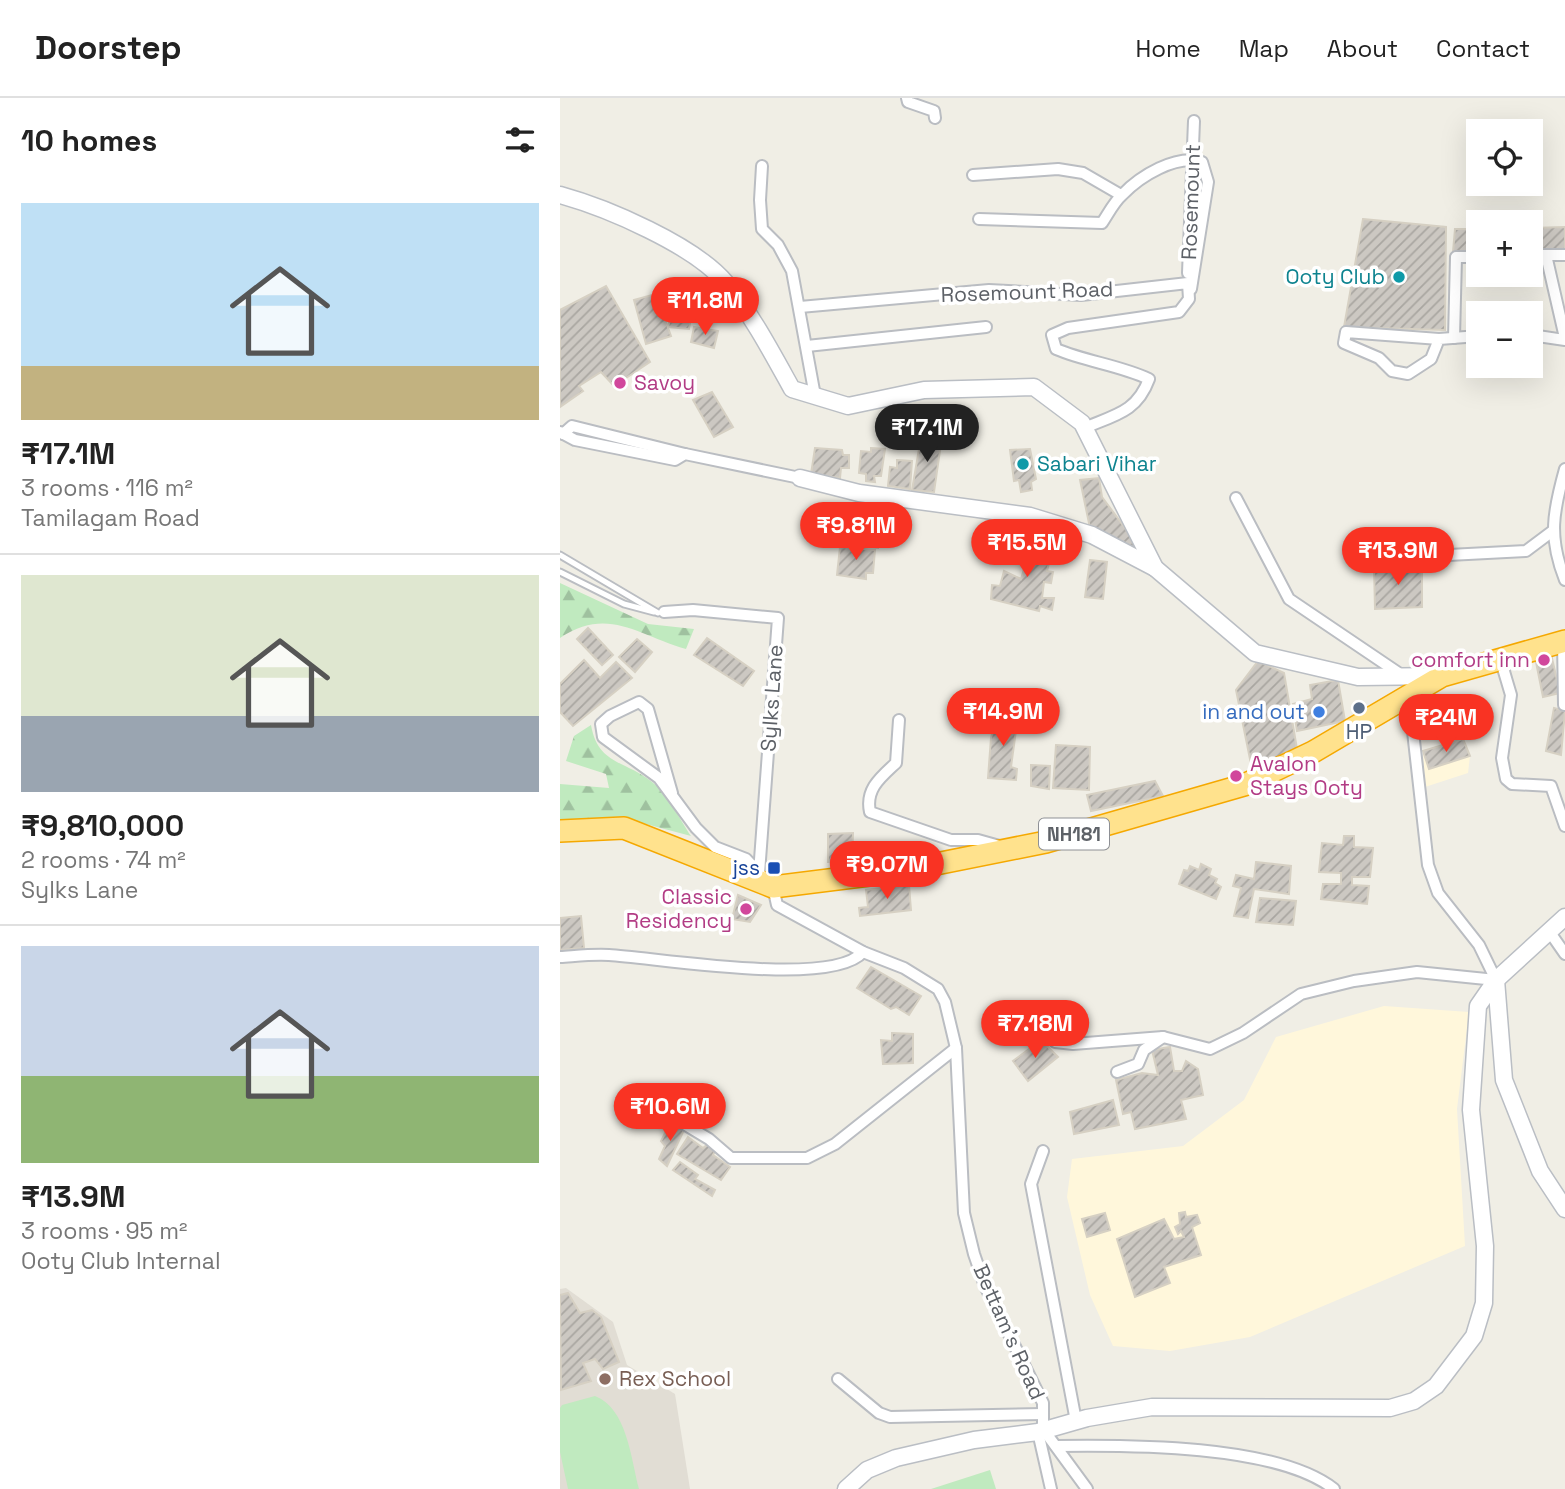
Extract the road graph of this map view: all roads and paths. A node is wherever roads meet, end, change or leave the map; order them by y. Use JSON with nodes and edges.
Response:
{"nodes":[{"id":1,"x":907,"y":98,"type":"edge"},
{"id":2,"x":935,"y":118,"type":"dead end"},
{"id":3,"x":1194,"y":121,"type":"dead end"},
{"id":4,"x":1192,"y":159,"type":"junction"},
{"id":5,"x":762,"y":166,"type":"dead end"},
{"id":6,"x":973,"y":175,"type":"dead end"},
{"id":7,"x":560,"y":195,"type":"edge"},
{"id":8,"x":1121,"y":195,"type":"junction"},
{"id":9,"x":979,"y":219,"type":"dead end"},
{"id":10,"x":1543,"y":255,"type":"edge"},
{"id":11,"x":1546,"y":255,"type":"junction"},
{"id":12,"x":1565,"y":255,"type":"edge"},
{"id":13,"x":1466,"y":257,"type":"edge"},
{"id":14,"x":1188,"y":283,"type":"junction"},
{"id":15,"x":1189,"y":299,"type":"junction"},
{"id":16,"x":800,"y":307,"type":"junction"},
{"id":17,"x":986,"y":327,"type":"dead end"},
{"id":18,"x":1543,"y":336,"type":"edge"},
{"id":19,"x":1466,"y":337,"type":"edge"},
{"id":20,"x":1454,"y":338,"type":"junction"},
{"id":21,"x":1439,"y":339,"type":"junction"},
{"id":22,"x":1565,"y":339,"type":"edge"},
{"id":23,"x":807,"y":346,"type":"junction"},
{"id":24,"x":815,"y":396,"type":"junction"},
{"id":25,"x":1084,"y":428,"type":"junction"},
{"id":26,"x":561,"y":433,"type":"edge"},
{"id":27,"x":1565,"y":469,"type":"edge"},
{"id":28,"x":800,"y":478,"type":"joint"},
{"id":29,"x":1236,"y":498,"type":"dead end"},
{"id":30,"x":1554,"y":530,"type":"junction"},
{"id":31,"x":560,"y":555,"type":"edge"},
{"id":32,"x":1391,"y":558,"type":"dead end"},
{"id":33,"x":1155,"y":568,"type":"junction"},
{"id":34,"x":560,"y":572,"type":"edge"},
{"id":35,"x":1565,"y":580,"type":"edge"},
{"id":36,"x":661,"y":613,"type":"junction"},
{"id":37,"x":1564,"y":641,"type":"edge"},
{"id":38,"x":1500,"y":658,"type":"junction"},
{"id":39,"x":1401,"y":674,"type":"junction"},
{"id":40,"x":1442,"y":676,"type":"junction"},
{"id":41,"x":1409,"y":696,"type":"junction"},
{"id":42,"x":1564,"y":705,"type":"edge"},
{"id":43,"x":899,"y":720,"type":"dead end"},
{"id":44,"x":672,"y":793,"type":"junction"},
{"id":45,"x":1565,"y":826,"type":"edge"},
{"id":46,"x":560,"y":831,"type":"edge"},
{"id":47,"x":1009,"y":849,"type":"junction"},
{"id":48,"x":766,"y":880,"type":"junction"},
{"id":49,"x":1565,"y":917,"type":"edge"},
{"id":50,"x":1549,"y":931,"type":"junction"},
{"id":51,"x":863,"y":952,"type":"junction"},
{"id":52,"x":1565,"y":954,"type":"edge"},
{"id":53,"x":560,"y":957,"type":"edge"},
{"id":54,"x":1496,"y":980,"type":"junction"},
{"id":55,"x":1163,"y":1037,"type":"junction"},
{"id":56,"x":1055,"y":1042,"type":"dead end"},
{"id":57,"x":956,"y":1048,"type":"junction"},
{"id":58,"x":1117,"y":1072,"type":"dead end"},
{"id":59,"x":669,"y":1115,"type":"dead end"},
{"id":60,"x":1043,"y":1151,"type":"dead end"},
{"id":61,"x":1565,"y":1209,"type":"edge"},
{"id":62,"x":838,"y":1379,"type":"dead end"},
{"id":63,"x":1076,"y":1421,"type":"junction"},
{"id":64,"x":1041,"y":1425,"type":"junction"},
{"id":65,"x":1056,"y":1446,"type":"junction"},
{"id":66,"x":846,"y":1489,"type":"edge"},
{"id":67,"x":1051,"y":1489,"type":"edge"},
{"id":68,"x":1087,"y":1489,"type":"edge"},
{"id":69,"x":1334,"y":1489,"type":"edge"}],
"edges":[{"from":1,"to":2,"type":"street"},
{"from":3,"to":4,"type":"street","name":"Rosemount"},
{"from":4,"to":8,"type":"street"},
{"from":4,"to":14,"type":"street","name":"Rosemount"},
{"from":4,"to":15,"type":"street"},
{"from":5,"to":16,"type":"street"},
{"from":6,"to":8,"type":"street"},
{"from":7,"to":24,"type":"street"},
{"from":8,"to":9,"type":"street"},
{"from":10,"to":11,"type":"street"},
{"from":11,"to":12,"type":"street"},
{"from":11,"to":22,"type":"street"},
{"from":13,"to":20,"type":"street"},
{"from":14,"to":15,"type":"street"},
{"from":14,"to":16,"type":"street","name":"Rosemount Road"},
{"from":15,"to":25,"type":"street","name":"Rosemount Road"},
{"from":16,"to":23,"type":"street"},
{"from":17,"to":23,"type":"street"},
{"from":18,"to":22,"type":"street"},
{"from":19,"to":20,"type":"street"},
{"from":20,"to":21,"type":"street"},
{"from":21,"to":21,"type":"street"},
{"from":23,"to":24,"type":"street"},
{"from":24,"to":25,"type":"street"},
{"from":25,"to":33,"type":"street"},
{"from":26,"to":28,"type":"street"},
{"from":27,"to":30,"type":"street"},
{"from":28,"to":33,"type":"street"},
{"from":29,"to":39,"type":"street"},
{"from":30,"to":32,"type":"street"},
{"from":30,"to":35,"type":"street"},
{"from":31,"to":36,"type":"lane"},
{"from":33,"to":39,"type":"street"},
{"from":34,"to":36,"type":"lane"},
{"from":36,"to":48,"type":"street","name":"Sylks Lane"},
{"from":37,"to":38,"type":"highway","number":"NH181"},
{"from":37,"to":42,"type":"street"},
{"from":38,"to":40,"type":"highway","number":"NH181"},
{"from":38,"to":45,"type":"street"},
{"from":39,"to":40,"type":"street"},
{"from":40,"to":41,"type":"highway","number":"NH181"},
{"from":41,"to":47,"type":"highway","number":"NH181"},
{"from":41,"to":54,"type":"street"},
{"from":43,"to":47,"type":"street"},
{"from":44,"to":44,"type":"street"},
{"from":44,"to":48,"type":"street","name":"Bettam's Road"},
{"from":46,"to":48,"type":"highway","number":"NH181"},
{"from":47,"to":48,"type":"highway","number":"NH181"},
{"from":48,"to":51,"type":"street","name":"Bettam's Road"},
{"from":49,"to":50,"type":"street"},
{"from":50,"to":52,"type":"street"},
{"from":50,"to":54,"type":"street"},
{"from":51,"to":53,"type":"street"},
{"from":51,"to":57,"type":"street","name":"Bettam's Road"},
{"from":54,"to":55,"type":"street"},
{"from":54,"to":61,"type":"street"},
{"from":54,"to":63,"type":"street"},
{"from":55,"to":56,"type":"street"},
{"from":55,"to":58,"type":"street"},
{"from":57,"to":59,"type":"street"},
{"from":57,"to":64,"type":"street","name":"Bettam's Road"},
{"from":60,"to":63,"type":"street"},
{"from":62,"to":64,"type":"street"},
{"from":63,"to":64,"type":"street"},
{"from":64,"to":65,"type":"street","name":"Bettam's Road"},
{"from":64,"to":66,"type":"street"},
{"from":64,"to":67,"type":"street"},
{"from":65,"to":68,"type":"street","name":"Bettam's Road"},
{"from":65,"to":69,"type":"street"}]}
